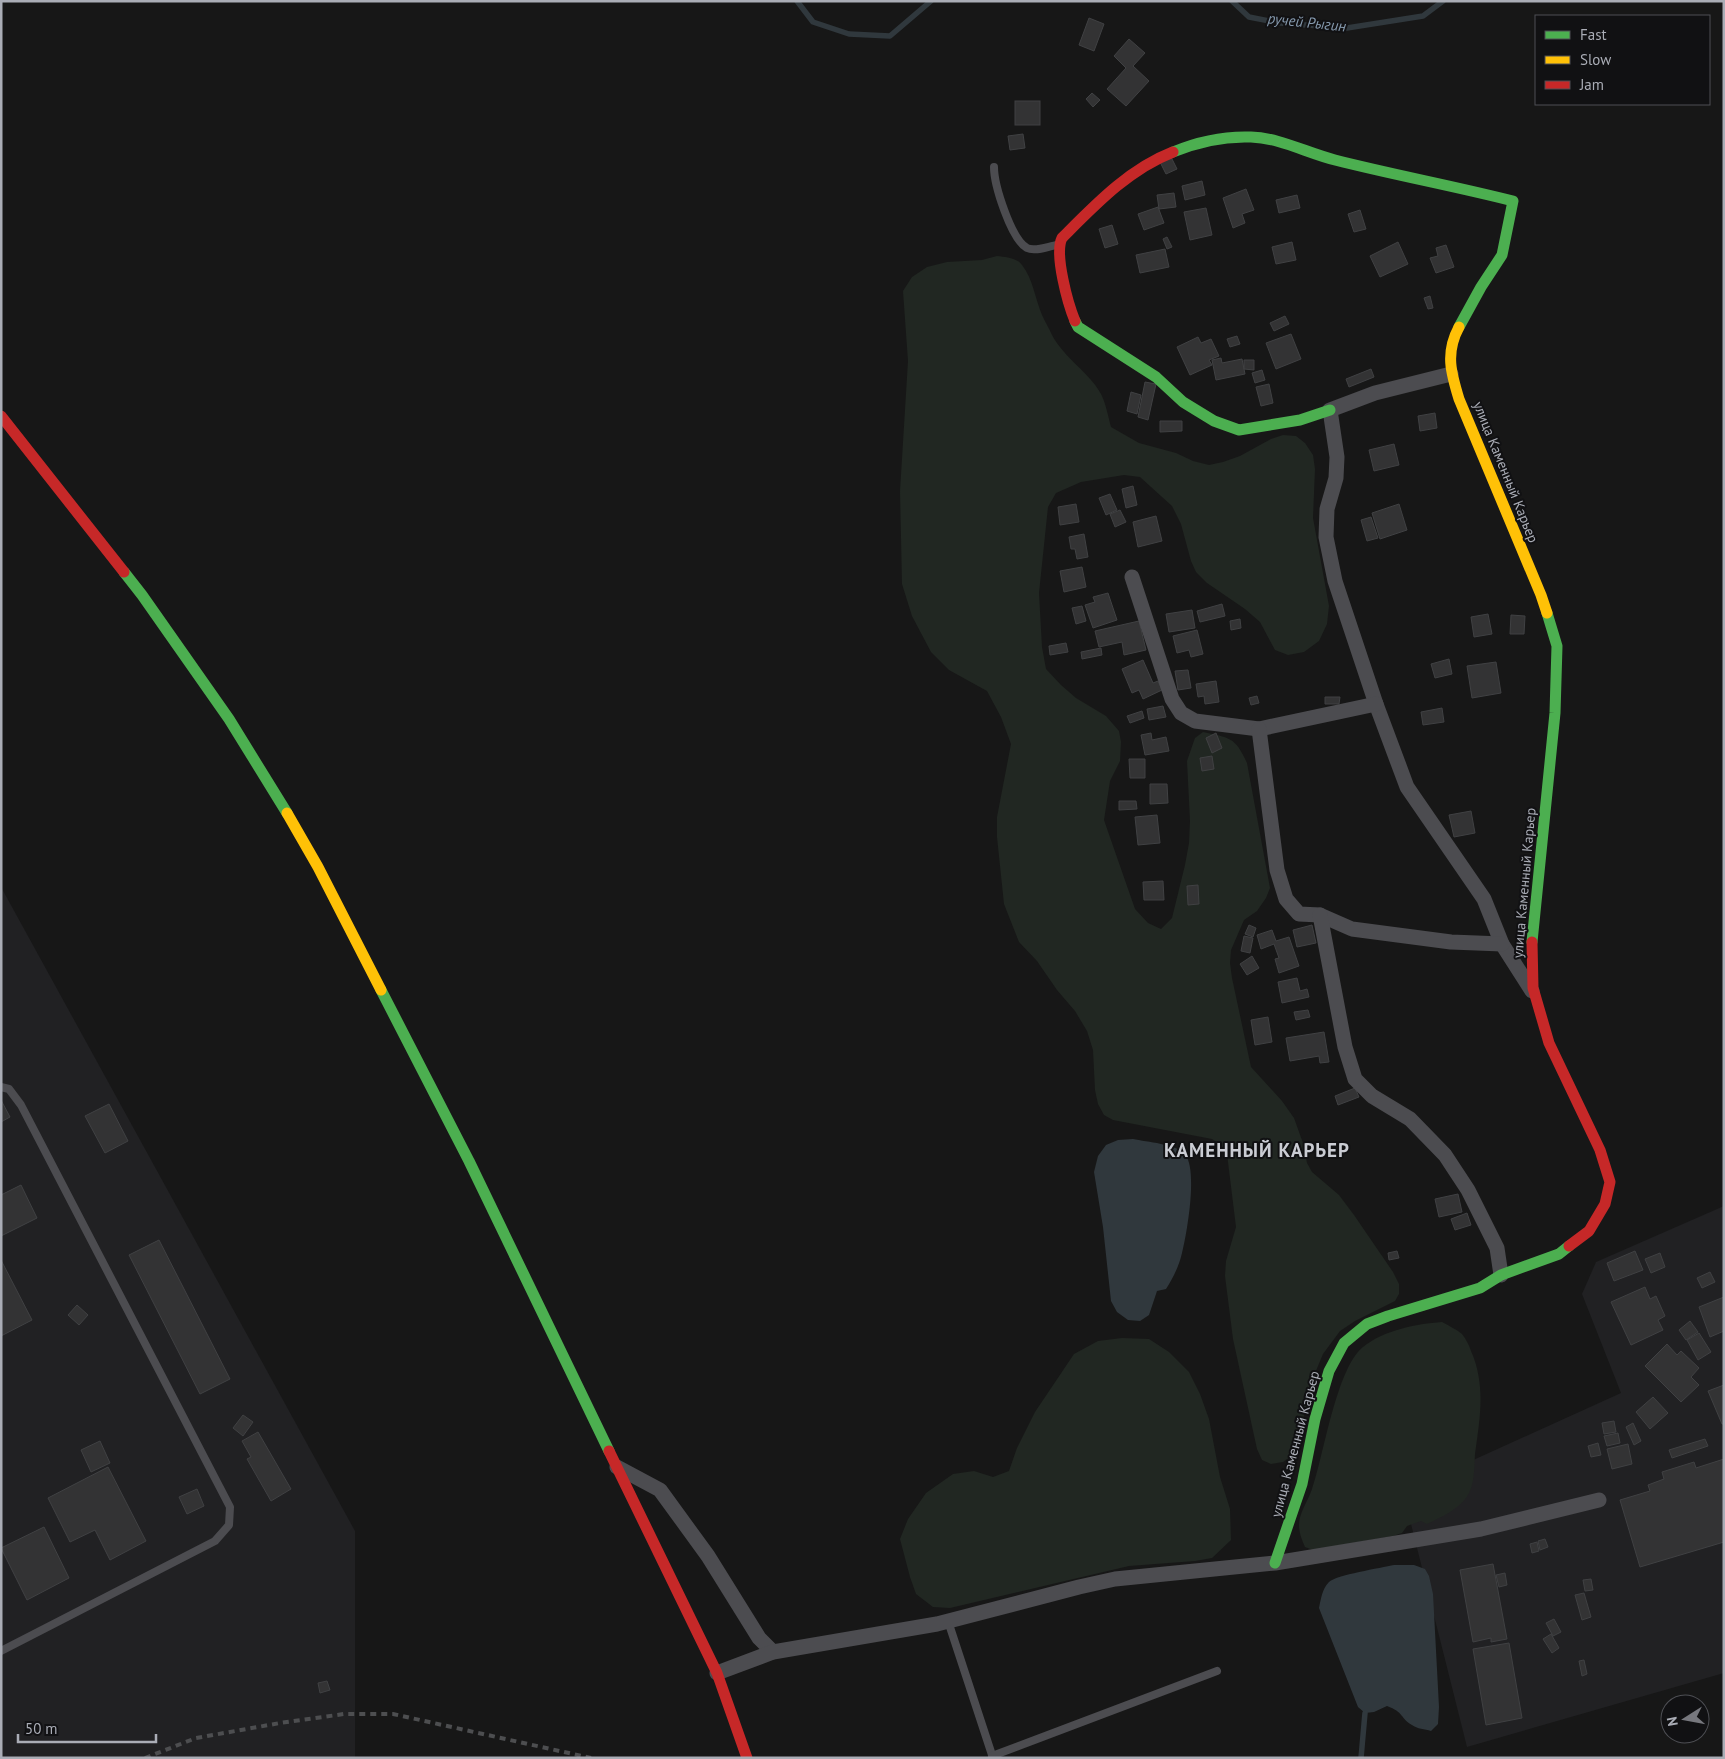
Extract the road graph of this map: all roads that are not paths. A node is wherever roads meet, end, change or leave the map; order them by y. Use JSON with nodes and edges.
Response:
{"nodes":[{"id":1,"x":994,"y":167,"type":"dead end"},
{"id":2,"x":1059,"y":244,"type":"junction"},
{"id":3,"x":1451,"y":374,"type":"junction"},
{"id":4,"x":1330,"y":410,"type":"junction"},
{"id":5,"x":1,"y":416,"type":"edge"},
{"id":6,"x":1132,"y":577,"type":"dead end"},
{"id":7,"x":1376,"y":704,"type":"junction"},
{"id":8,"x":1259,"y":730,"type":"junction"},
{"id":9,"x":1320,"y":915,"type":"junction"},
{"id":10,"x":1502,"y":944,"type":"junction"},
{"id":11,"x":1536,"y":997,"type":"junction"},
{"id":12,"x":1,"y":1087,"type":"edge"},
{"id":13,"x":1501,"y":1275,"type":"junction"},
{"id":14,"x":617,"y":1467,"type":"junction"},
{"id":15,"x":1599,"y":1500,"type":"dead end"},
{"id":16,"x":1275,"y":1563,"type":"junction"},
{"id":17,"x":948,"y":1621,"type":"junction"},
{"id":18,"x":1,"y":1651,"type":"edge"},
{"id":19,"x":773,"y":1652,"type":"junction"},
{"id":20,"x":1217,"y":1671,"type":"dead end"},
{"id":21,"x":717,"y":1673,"type":"junction"},
{"id":22,"x":993,"y":1757,"type":"edge"},
{"id":23,"x":747,"y":1758,"type":"edge"}],
"edges":[{"from":1,"to":2,"type":"lane"},
{"from":2,"to":3,"type":"street","name":"улица Каменный Карьер"},
{"from":2,"to":4,"type":"street"},
{"from":3,"to":4,"type":"street"},
{"from":3,"to":11,"type":"street","name":"улица Каменный Карьер"},
{"from":4,"to":7,"type":"street"},
{"from":5,"to":14,"type":"street"},
{"from":6,"to":8,"type":"street"},
{"from":7,"to":8,"type":"street"},
{"from":7,"to":10,"type":"street"},
{"from":8,"to":9,"type":"street"},
{"from":9,"to":10,"type":"street"},
{"from":9,"to":13,"type":"street"},
{"from":10,"to":11,"type":"street"},
{"from":11,"to":13,"type":"street","name":"улица Каменный Карьер"},
{"from":12,"to":18,"type":"lane"},
{"from":13,"to":16,"type":"street","name":"улица Каменный Карьер"},
{"from":14,"to":19,"type":"street"},
{"from":14,"to":21,"type":"street"},
{"from":15,"to":16,"type":"street"},
{"from":16,"to":17,"type":"street"},
{"from":17,"to":19,"type":"street"},
{"from":17,"to":22,"type":"lane"},
{"from":19,"to":21,"type":"street"},
{"from":20,"to":22,"type":"lane"},
{"from":21,"to":23,"type":"street"}]}
